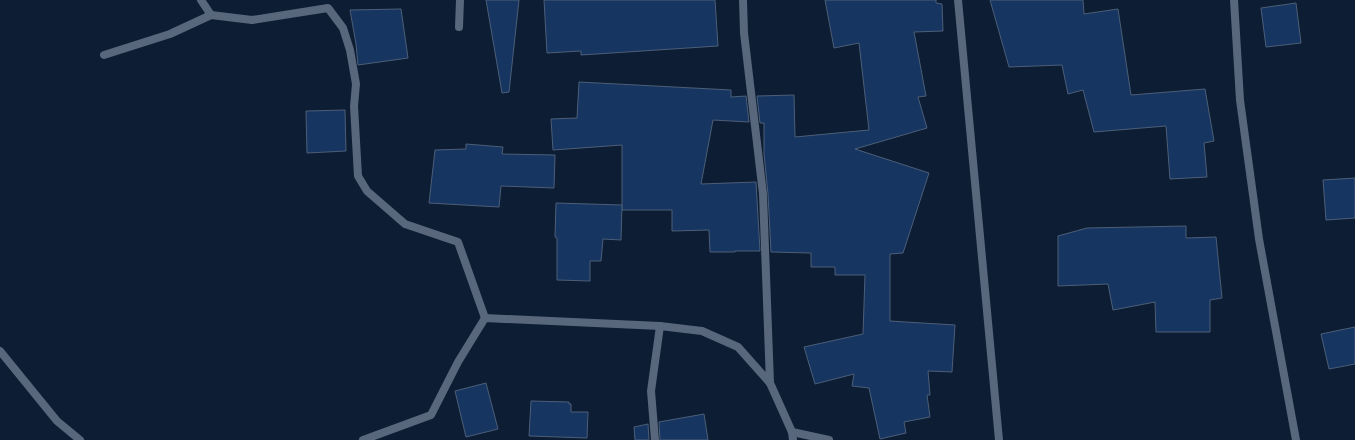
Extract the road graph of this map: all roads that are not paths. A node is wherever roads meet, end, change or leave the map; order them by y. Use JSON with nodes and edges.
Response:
{"nodes":[{"id":1,"x":201,"y":0,"type":"edge"},
{"id":2,"x":460,"y":0,"type":"edge"},
{"id":3,"x":743,"y":0,"type":"edge"},
{"id":4,"x":958,"y":0,"type":"edge"},
{"id":5,"x":1234,"y":0,"type":"edge"},
{"id":6,"x":212,"y":15,"type":"junction"},
{"id":7,"x":459,"y":27,"type":"dead end"},
{"id":8,"x":104,"y":56,"type":"dead end"},
{"id":9,"x":485,"y":318,"type":"junction"},
{"id":10,"x":660,"y":326,"type":"junction"},
{"id":11,"x":0,"y":351,"type":"edge"},
{"id":12,"x":770,"y":383,"type":"junction"},
{"id":13,"x":793,"y":436,"type":"edge"},
{"id":14,"x":80,"y":440,"type":"edge"},
{"id":15,"x":363,"y":440,"type":"edge"},
{"id":16,"x":655,"y":440,"type":"edge"},
{"id":17,"x":829,"y":440,"type":"edge"},
{"id":18,"x":999,"y":440,"type":"edge"},
{"id":19,"x":1296,"y":440,"type":"edge"}],
"edges":[{"from":1,"to":6,"type":"street"},
{"from":2,"to":7,"type":"street"},
{"from":3,"to":12,"type":"street"},
{"from":4,"to":18,"type":"street"},
{"from":5,"to":19,"type":"street"},
{"from":6,"to":8,"type":"street"},
{"from":6,"to":9,"type":"street"},
{"from":9,"to":10,"type":"street"},
{"from":9,"to":15,"type":"street"},
{"from":10,"to":12,"type":"street"},
{"from":10,"to":16,"type":"street"},
{"from":11,"to":14,"type":"street"},
{"from":12,"to":13,"type":"street"},
{"from":13,"to":17,"type":"street"}]}
